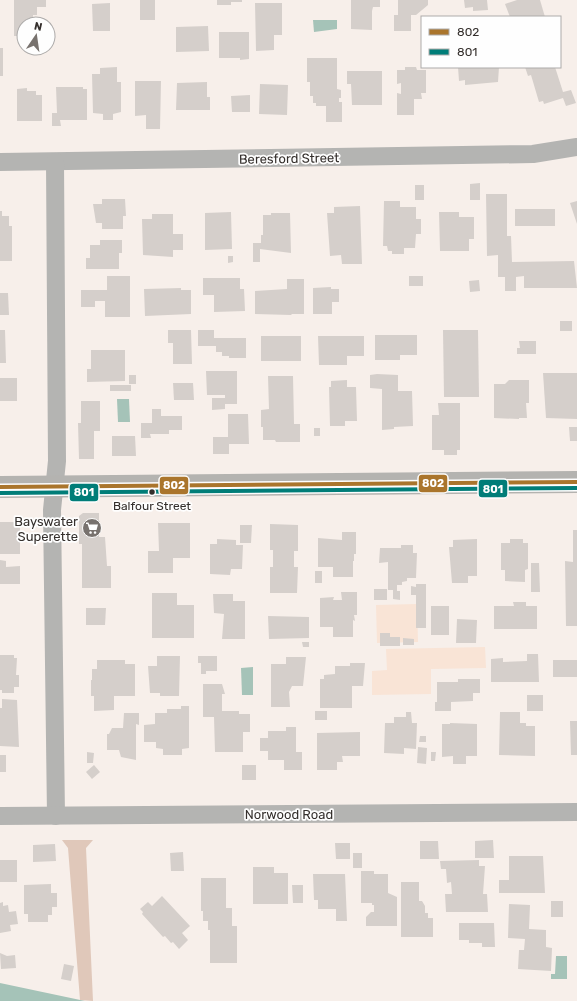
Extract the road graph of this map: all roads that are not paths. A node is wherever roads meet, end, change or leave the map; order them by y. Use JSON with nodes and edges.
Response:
{"nodes":[{"id":1,"x":577,"y":147,"type":"edge"},
{"id":2,"x":0,"y":162,"type":"edge"},
{"id":3,"x":55,"y":162,"type":"junction"},
{"id":4,"x":577,"y":482,"type":"edge"},
{"id":5,"x":54,"y":486,"type":"junction"},
{"id":6,"x":0,"y":487,"type":"edge"},
{"id":7,"x":577,"y":812,"type":"edge"},
{"id":8,"x":0,"y":816,"type":"edge"},
{"id":9,"x":56,"y":816,"type":"junction"}],
"edges":[{"from":1,"to":3,"type":"street","name":"Beresford Street"},
{"from":2,"to":3,"type":"street","name":"Beresford Street"},
{"from":3,"to":5,"type":"street"},
{"from":4,"to":5,"type":"main road"},
{"from":5,"to":6,"type":"main road"},
{"from":5,"to":9,"type":"street"},
{"from":7,"to":9,"type":"street","name":"Norwood Road"},
{"from":8,"to":9,"type":"street","name":"Norwood Road"}]}
